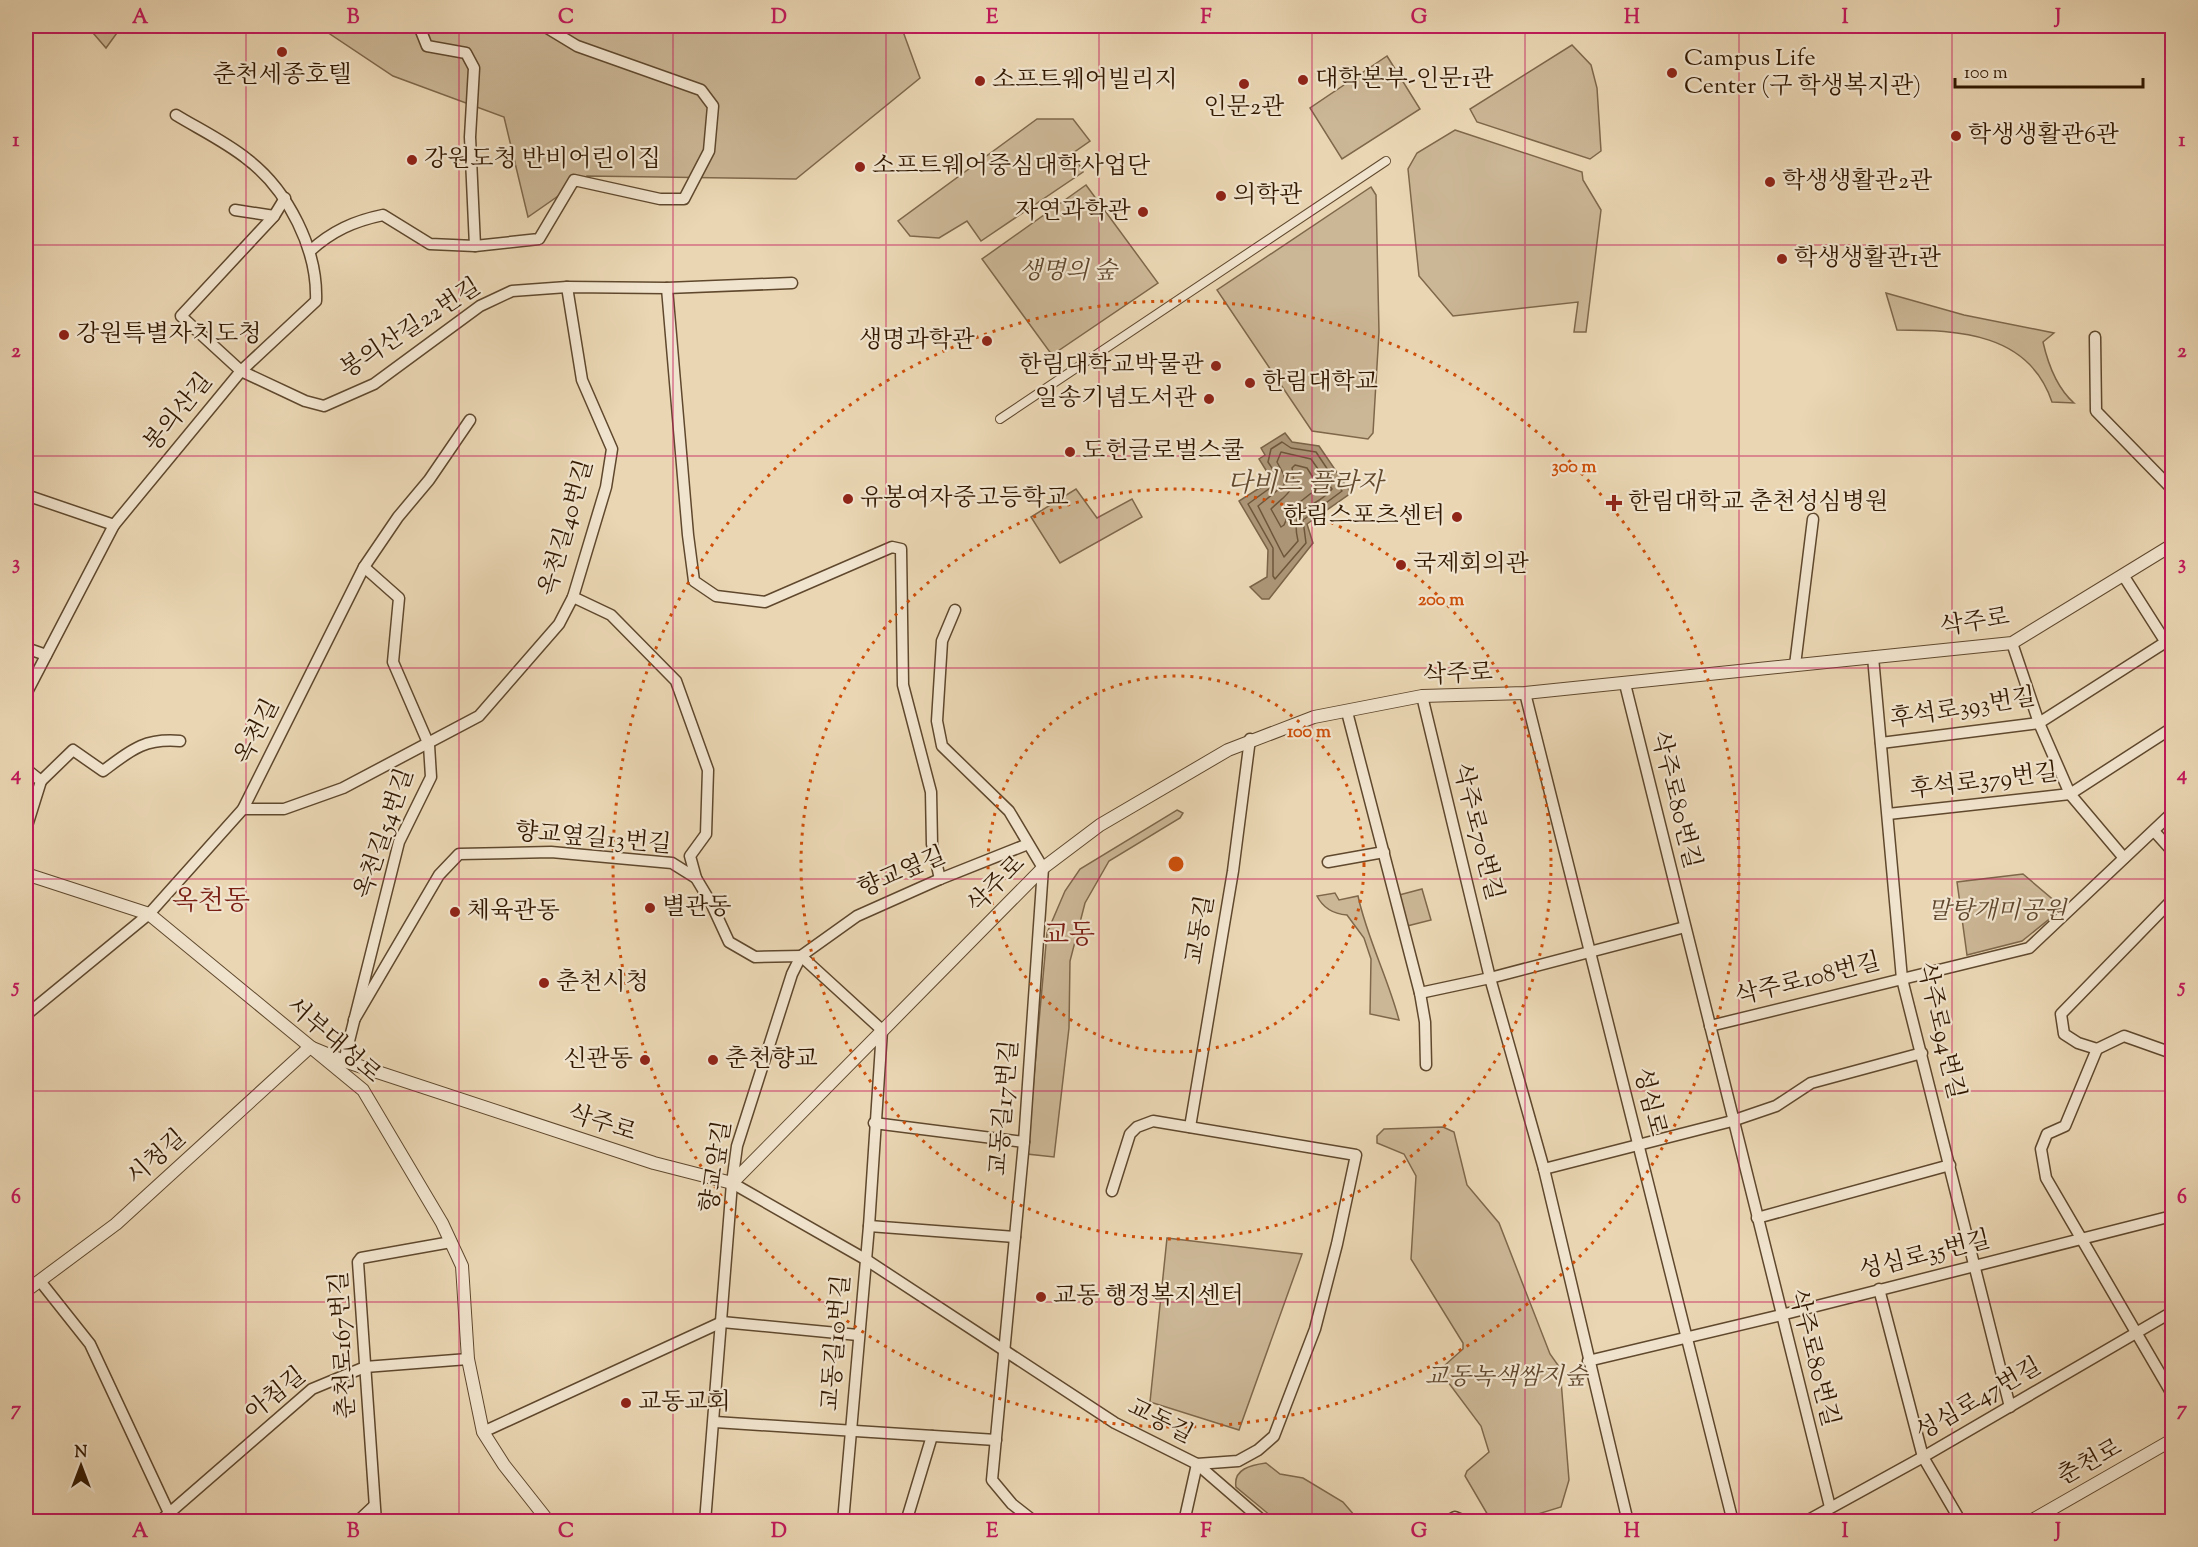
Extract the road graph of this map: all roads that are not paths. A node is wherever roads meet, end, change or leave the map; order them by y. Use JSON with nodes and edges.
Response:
{"nodes":[{"id":1,"x":419,"y":26,"type":"edge"},
{"id":2,"x":544,"y":26,"type":"edge"},
{"id":3,"x":176,"y":115,"type":"dead end"},
{"id":4,"x":1386,"y":161,"type":"dead end"},
{"id":5,"x":281,"y":194,"type":"junction"},
{"id":6,"x":235,"y":210,"type":"dead end"},
{"id":7,"x":274,"y":216,"type":"junction"},
{"id":8,"x":475,"y":246,"type":"junction"},
{"id":9,"x":310,"y":251,"type":"junction"},
{"id":10,"x":792,"y":283,"type":"dead end"},
{"id":11,"x":567,"y":288,"type":"junction"},
{"id":12,"x":667,"y":288,"type":"junction"},
{"id":13,"x":2095,"y":338,"type":"dead end"},
{"id":14,"x":240,"y":371,"type":"junction"},
{"id":15,"x":1000,"y":419,"type":"dead end"},
{"id":16,"x":470,"y":420,"type":"dead end"},
{"id":17,"x":2172,"y":489,"type":"edge"},
{"id":18,"x":26,"y":495,"type":"edge"},
{"id":19,"x":1813,"y":519,"type":"dead end"},
{"id":20,"x":114,"y":525,"type":"junction"},
{"id":21,"x":2172,"y":545,"type":"edge"},
{"id":22,"x":364,"y":567,"type":"junction"},
{"id":23,"x":2122,"y":575,"type":"junction"},
{"id":24,"x":573,"y":597,"type":"junction"},
{"id":25,"x":955,"y":610,"type":"dead end"},
{"id":26,"x":2169,"y":640,"type":"edge"},
{"id":27,"x":2012,"y":643,"type":"junction"},
{"id":28,"x":26,"y":648,"type":"edge"},
{"id":29,"x":2172,"y":652,"type":"edge"},
{"id":30,"x":46,"y":655,"type":"junction"},
{"id":31,"x":1873,"y":657,"type":"junction"},
{"id":32,"x":1795,"y":665,"type":"junction"},
{"id":33,"x":1625,"y":684,"type":"junction"},
{"id":34,"x":1525,"y":693,"type":"junction"},
{"id":35,"x":26,"y":694,"type":"edge"},
{"id":36,"x":1422,"y":696,"type":"junction"},
{"id":37,"x":1347,"y":712,"type":"junction"},
{"id":38,"x":2039,"y":723,"type":"junction"},
{"id":39,"x":2172,"y":728,"type":"edge"},
{"id":40,"x":1250,"y":740,"type":"junction"},
{"id":41,"x":180,"y":741,"type":"dead end"},
{"id":42,"x":1881,"y":743,"type":"junction"},
{"id":43,"x":429,"y":745,"type":"junction"},
{"id":44,"x":26,"y":768,"type":"edge"},
{"id":45,"x":41,"y":781,"type":"junction"},
{"id":46,"x":2070,"y":794,"type":"junction"},
{"id":47,"x":243,"y":809,"type":"junction"},
{"id":48,"x":2172,"y":813,"type":"edge"},
{"id":49,"x":1888,"y":814,"type":"junction"},
{"id":50,"x":26,"y":829,"type":"edge"},
{"id":51,"x":2154,"y":831,"type":"junction"},
{"id":52,"x":1028,"y":844,"type":"junction"},
{"id":53,"x":2172,"y":851,"type":"edge"},
{"id":54,"x":1384,"y":852,"type":"junction"},
{"id":55,"x":2124,"y":858,"type":"junction"},
{"id":56,"x":1328,"y":862,"type":"dead end"},
{"id":57,"x":1044,"y":868,"type":"junction"},
{"id":58,"x":26,"y":874,"type":"edge"},
{"id":59,"x":696,"y":878,"type":"junction"},
{"id":60,"x":940,"y":879,"type":"junction"},
{"id":61,"x":2172,"y":900,"type":"edge"},
{"id":62,"x":149,"y":914,"type":"junction"},
{"id":63,"x":1685,"y":927,"type":"junction"},
{"id":64,"x":1589,"y":951,"type":"junction"},
{"id":65,"x":801,"y":956,"type":"junction"},
{"id":66,"x":1490,"y":978,"type":"junction"},
{"id":67,"x":1902,"y":978,"type":"junction"},
{"id":68,"x":1420,"y":993,"type":"junction"},
{"id":69,"x":26,"y":1015,"type":"edge"},
{"id":70,"x":354,"y":1020,"type":"junction"},
{"id":71,"x":1710,"y":1026,"type":"junction"},
{"id":72,"x":882,"y":1030,"type":"junction"},
{"id":73,"x":310,"y":1047,"type":"junction"},
{"id":74,"x":2097,"y":1049,"type":"junction"},
{"id":75,"x":1922,"y":1053,"type":"junction"},
{"id":76,"x":2172,"y":1053,"type":"edge"},
{"id":77,"x":344,"y":1061,"type":"junction"},
{"id":78,"x":1426,"y":1065,"type":"dead end"},
{"id":79,"x":1732,"y":1121,"type":"junction"},
{"id":80,"x":874,"y":1123,"type":"junction"},
{"id":81,"x":1190,"y":1126,"type":"junction"},
{"id":82,"x":1024,"y":1142,"type":"junction"},
{"id":83,"x":1638,"y":1145,"type":"junction"},
{"id":84,"x":1950,"y":1165,"type":"junction"},
{"id":85,"x":1544,"y":1169,"type":"junction"},
{"id":86,"x":732,"y":1183,"type":"junction"},
{"id":87,"x":1112,"y":1191,"type":"dead end"},
{"id":88,"x":2172,"y":1216,"type":"edge"},
{"id":89,"x":1757,"y":1218,"type":"junction"},
{"id":90,"x":869,"y":1226,"type":"junction"},
{"id":91,"x":1015,"y":1237,"type":"junction"},
{"id":92,"x":2082,"y":1239,"type":"junction"},
{"id":93,"x":451,"y":1242,"type":"junction"},
{"id":94,"x":865,"y":1259,"type":"junction"},
{"id":95,"x":1975,"y":1264,"type":"junction"},
{"id":96,"x":40,"y":1281,"type":"junction"},
{"id":97,"x":1880,"y":1289,"type":"junction"},
{"id":98,"x":26,"y":1291,"type":"edge"},
{"id":99,"x":2172,"y":1312,"type":"edge"},
{"id":100,"x":1781,"y":1315,"type":"junction"},
{"id":101,"x":722,"y":1322,"type":"junction"},
{"id":102,"x":2137,"y":1332,"type":"junction"},
{"id":103,"x":858,"y":1335,"type":"junction"},
{"id":104,"x":1687,"y":1337,"type":"junction"},
{"id":105,"x":1003,"y":1351,"type":"junction"},
{"id":106,"x":468,"y":1359,"type":"junction"},
{"id":107,"x":1588,"y":1360,"type":"junction"},
{"id":108,"x":365,"y":1367,"type":"junction"},
{"id":109,"x":2172,"y":1394,"type":"edge"},
{"id":110,"x":2010,"y":1407,"type":"junction"},
{"id":111,"x":715,"y":1422,"type":"junction"},
{"id":112,"x":850,"y":1430,"type":"junction"},
{"id":113,"x":483,"y":1432,"type":"junction"},
{"id":114,"x":932,"y":1436,"type":"junction"},
{"id":115,"x":996,"y":1440,"type":"junction"},
{"id":116,"x":2172,"y":1440,"type":"edge"},
{"id":117,"x":1923,"y":1456,"type":"junction"},
{"id":118,"x":1197,"y":1464,"type":"junction"},
{"id":119,"x":374,"y":1506,"type":"junction"},
{"id":120,"x":1830,"y":1507,"type":"junction"},
{"id":121,"x":169,"y":1513,"type":"junction"},
{"id":122,"x":1451,"y":1519,"type":"edge"},
{"id":123,"x":159,"y":1521,"type":"edge"},
{"id":124,"x":357,"y":1521,"type":"edge"},
{"id":125,"x":376,"y":1521,"type":"edge"},
{"id":126,"x":549,"y":1521,"type":"edge"},
{"id":127,"x":705,"y":1521,"type":"edge"},
{"id":128,"x":843,"y":1521,"type":"edge"},
{"id":129,"x":906,"y":1521,"type":"edge"},
{"id":130,"x":1035,"y":1521,"type":"edge"},
{"id":131,"x":1184,"y":1521,"type":"edge"},
{"id":132,"x":1264,"y":1521,"type":"edge"},
{"id":133,"x":1467,"y":1521,"type":"edge"},
{"id":134,"x":1628,"y":1521,"type":"edge"},
{"id":135,"x":1733,"y":1521,"type":"edge"},
{"id":136,"x":1804,"y":1521,"type":"edge"},
{"id":137,"x":1961,"y":1521,"type":"edge"},
{"id":138,"x":2029,"y":1521,"type":"edge"}],
"edges":[{"from":1,"to":8,"type":"street"},
{"from":2,"to":8,"type":"street"},
{"from":3,"to":5,"type":"street","name":"봉의산길"},
{"from":4,"to":15,"type":"street"},
{"from":5,"to":7,"type":"street"},
{"from":5,"to":9,"type":"street","name":"봉의산길"},
{"from":6,"to":7,"type":"street"},
{"from":7,"to":14,"type":"street","name":"봉의산길22번길"},
{"from":8,"to":9,"type":"street"},
{"from":9,"to":14,"type":"street","name":"봉의산길"},
{"from":10,"to":12,"type":"street","name":"봉의산길22번길"},
{"from":11,"to":12,"type":"street","name":"봉의산길22번길"},
{"from":11,"to":14,"type":"street","name":"봉의산길22번길"},
{"from":11,"to":24,"type":"street","name":"옥천길40번길"},
{"from":12,"to":60,"type":"street"},
{"from":13,"to":17,"type":"street"},
{"from":14,"to":20,"type":"street","name":"봉의산길"},
{"from":16,"to":22,"type":"street","name":"옥천길"},
{"from":18,"to":20,"type":"street"},
{"from":19,"to":32,"type":"street"},
{"from":20,"to":30,"type":"street","name":"봉의산길"},
{"from":21,"to":23,"type":"street","name":"삭주로"},
{"from":22,"to":43,"type":"street","name":"옥천길54번길"},
{"from":22,"to":47,"type":"street","name":"옥천길"},
{"from":23,"to":26,"type":"street"},
{"from":23,"to":27,"type":"street","name":"삭주로"},
{"from":24,"to":43,"type":"street","name":"옥천길40번길"},
{"from":24,"to":59,"type":"street"},
{"from":25,"to":52,"type":"street"},
{"from":26,"to":29,"type":"street"},
{"from":26,"to":38,"type":"street","name":"후석로393번길"},
{"from":27,"to":31,"type":"street","name":"삭주로"},
{"from":27,"to":38,"type":"street"},
{"from":28,"to":30,"type":"street"},
{"from":30,"to":35,"type":"street","name":"봉의산길"},
{"from":31,"to":32,"type":"street","name":"삭주로"},
{"from":31,"to":42,"type":"street","name":"삭주로94번길"},
{"from":32,"to":33,"type":"street","name":"삭주로"},
{"from":33,"to":34,"type":"street","name":"삭주로"},
{"from":33,"to":63,"type":"street","name":"삭주로80번길"},
{"from":34,"to":36,"type":"street","name":"삭주로"},
{"from":34,"to":64,"type":"street","name":"성심로"},
{"from":36,"to":37,"type":"street","name":"삭주로"},
{"from":36,"to":66,"type":"street","name":"삭주로70번길"},
{"from":37,"to":40,"type":"street","name":"삭주로"},
{"from":37,"to":54,"type":"street"},
{"from":38,"to":42,"type":"street","name":"후석로393번길"},
{"from":38,"to":46,"type":"street"},
{"from":39,"to":46,"type":"street","name":"후석로379번길"},
{"from":40,"to":57,"type":"street","name":"삭주로"},
{"from":40,"to":81,"type":"street","name":"교동길"},
{"from":41,"to":45,"type":"street"},
{"from":42,"to":49,"type":"street","name":"삭주로94번길"},
{"from":43,"to":47,"type":"street","name":"옥천길40번길"},
{"from":43,"to":70,"type":"street","name":"옥천길54번길"},
{"from":44,"to":45,"type":"street"},
{"from":45,"to":50,"type":"street"},
{"from":46,"to":49,"type":"street","name":"후석로379번길"},
{"from":46,"to":55,"type":"street"},
{"from":47,"to":62,"type":"street","name":"옥천길"},
{"from":48,"to":51,"type":"street","name":"삭주로108번길"},
{"from":49,"to":67,"type":"street","name":"삭주로94번길"},
{"from":51,"to":53,"type":"street"},
{"from":51,"to":55,"type":"street","name":"삭주로108번길"},
{"from":52,"to":57,"type":"street"},
{"from":52,"to":60,"type":"street","name":"향교옆길"},
{"from":54,"to":56,"type":"street"},
{"from":54,"to":68,"type":"street"},
{"from":55,"to":67,"type":"street","name":"삭주로108번길"},
{"from":57,"to":72,"type":"street","name":"삭주로"},
{"from":57,"to":82,"type":"street","name":"교동길17번길"},
{"from":58,"to":62,"type":"street","name":"서부대성로"},
{"from":59,"to":65,"type":"street","name":"향교옆길13번길"},
{"from":59,"to":70,"type":"street","name":"향교옆길13번길"},
{"from":60,"to":65,"type":"street","name":"향교옆길"},
{"from":61,"to":74,"type":"street"},
{"from":62,"to":69,"type":"street","name":"옥천길"},
{"from":62,"to":73,"type":"street","name":"서부대성로"},
{"from":63,"to":64,"type":"street"},
{"from":63,"to":71,"type":"street","name":"삭주로80번길"},
{"from":64,"to":66,"type":"street"},
{"from":64,"to":83,"type":"street","name":"성심로"},
{"from":65,"to":72,"type":"street"},
{"from":65,"to":86,"type":"street","name":"향교앞길"},
{"from":66,"to":68,"type":"street"},
{"from":66,"to":85,"type":"street","name":"삭주로70번길"},
{"from":67,"to":71,"type":"street","name":"삭주로108번길"},
{"from":67,"to":75,"type":"street","name":"삭주로94번길"},
{"from":68,"to":78,"type":"street"},
{"from":70,"to":77,"type":"street","name":"옥천길54번길"},
{"from":71,"to":79,"type":"street","name":"삭주로80번길"},
{"from":72,"to":80,"type":"street","name":"교동길10번길"},
{"from":72,"to":86,"type":"street","name":"삭주로"},
{"from":73,"to":77,"type":"street","name":"삭주로"},
{"from":73,"to":93,"type":"street","name":"서부대성로"},
{"from":73,"to":96,"type":"street","name":"시청길"},
{"from":74,"to":76,"type":"street"},
{"from":74,"to":92,"type":"street"},
{"from":75,"to":79,"type":"street"},
{"from":75,"to":84,"type":"street","name":"삭주로94번길"},
{"from":77,"to":86,"type":"street","name":"삭주로"},
{"from":79,"to":83,"type":"street"},
{"from":79,"to":89,"type":"street","name":"삭주로80번길"},
{"from":80,"to":82,"type":"street"},
{"from":80,"to":90,"type":"street","name":"교동길10번길"},
{"from":81,"to":87,"type":"street","name":"교동길"},
{"from":81,"to":118,"type":"street","name":"교동길"},
{"from":82,"to":91,"type":"street","name":"교동길17번길"},
{"from":83,"to":85,"type":"street"},
{"from":83,"to":104,"type":"street","name":"성심로"},
{"from":84,"to":89,"type":"street"},
{"from":84,"to":95,"type":"street","name":"삭주로94번길"},
{"from":85,"to":107,"type":"street","name":"삭주로70번길"},
{"from":86,"to":94,"type":"street","name":"교동길"},
{"from":86,"to":101,"type":"street","name":"향교앞길"},
{"from":88,"to":92,"type":"street","name":"성심로35번길"},
{"from":89,"to":100,"type":"street","name":"삭주로80번길"},
{"from":90,"to":91,"type":"street"},
{"from":90,"to":94,"type":"street","name":"교동길10번길"},
{"from":91,"to":105,"type":"street","name":"교동길17번길"},
{"from":92,"to":95,"type":"street","name":"성심로35번길"},
{"from":92,"to":102,"type":"street"},
{"from":93,"to":106,"type":"street","name":"서부대성로"},
{"from":93,"to":108,"type":"street","name":"춘천로167번길"},
{"from":94,"to":103,"type":"street","name":"교동길10번길"},
{"from":94,"to":105,"type":"street","name":"교동길"},
{"from":95,"to":97,"type":"street","name":"성심로35번길"},
{"from":95,"to":110,"type":"street","name":"삭주로94번길"},
{"from":96,"to":98,"type":"street","name":"시청길"},
{"from":96,"to":121,"type":"street"},
{"from":97,"to":100,"type":"street","name":"성심로35번길"},
{"from":97,"to":117,"type":"street"},
{"from":99,"to":102,"type":"street","name":"성심로47번길"},
{"from":100,"to":104,"type":"street","name":"성심로35번길"},
{"from":100,"to":120,"type":"street","name":"삭주로80번길"},
{"from":101,"to":103,"type":"street"},
{"from":101,"to":111,"type":"street","name":"향교앞길"},
{"from":101,"to":113,"type":"street"},
{"from":102,"to":109,"type":"street"},
{"from":102,"to":110,"type":"street","name":"성심로47번길"},
{"from":103,"to":112,"type":"street","name":"교동길10번길"},
{"from":104,"to":107,"type":"street"},
{"from":104,"to":135,"type":"street","name":"성심로"},
{"from":105,"to":115,"type":"street","name":"교동길17번길"},
{"from":105,"to":118,"type":"street","name":"교동길"},
{"from":106,"to":108,"type":"street","name":"아침길"},
{"from":106,"to":113,"type":"street","name":"서부대성로"},
{"from":107,"to":134,"type":"street","name":"삭주로70번길"},
{"from":108,"to":119,"type":"street","name":"춘천로167번길"},
{"from":108,"to":121,"type":"street","name":"아침길"},
{"from":110,"to":117,"type":"street","name":"성심로47번길"},
{"from":111,"to":112,"type":"street"},
{"from":111,"to":127,"type":"street","name":"향교앞길"},
{"from":112,"to":114,"type":"street","name":"교동길10번길"},
{"from":112,"to":128,"type":"street","name":"교동길10번길"},
{"from":113,"to":126,"type":"street","name":"서부대성로"},
{"from":114,"to":115,"type":"street","name":"교동길10번길"},
{"from":114,"to":129,"type":"street"},
{"from":115,"to":130,"type":"street","name":"교동길17번길"},
{"from":116,"to":138,"type":"street","name":"춘천로"},
{"from":117,"to":120,"type":"street","name":"성심로47번길"},
{"from":117,"to":137,"type":"street"},
{"from":118,"to":131,"type":"street"},
{"from":118,"to":132,"type":"street"},
{"from":119,"to":124,"type":"street"},
{"from":119,"to":125,"type":"street","name":"춘천로167번길"},
{"from":120,"to":136,"type":"street","name":"성심로47번길"},
{"from":121,"to":123,"type":"street","name":"아침길"},
{"from":122,"to":133,"type":"street"}]}
